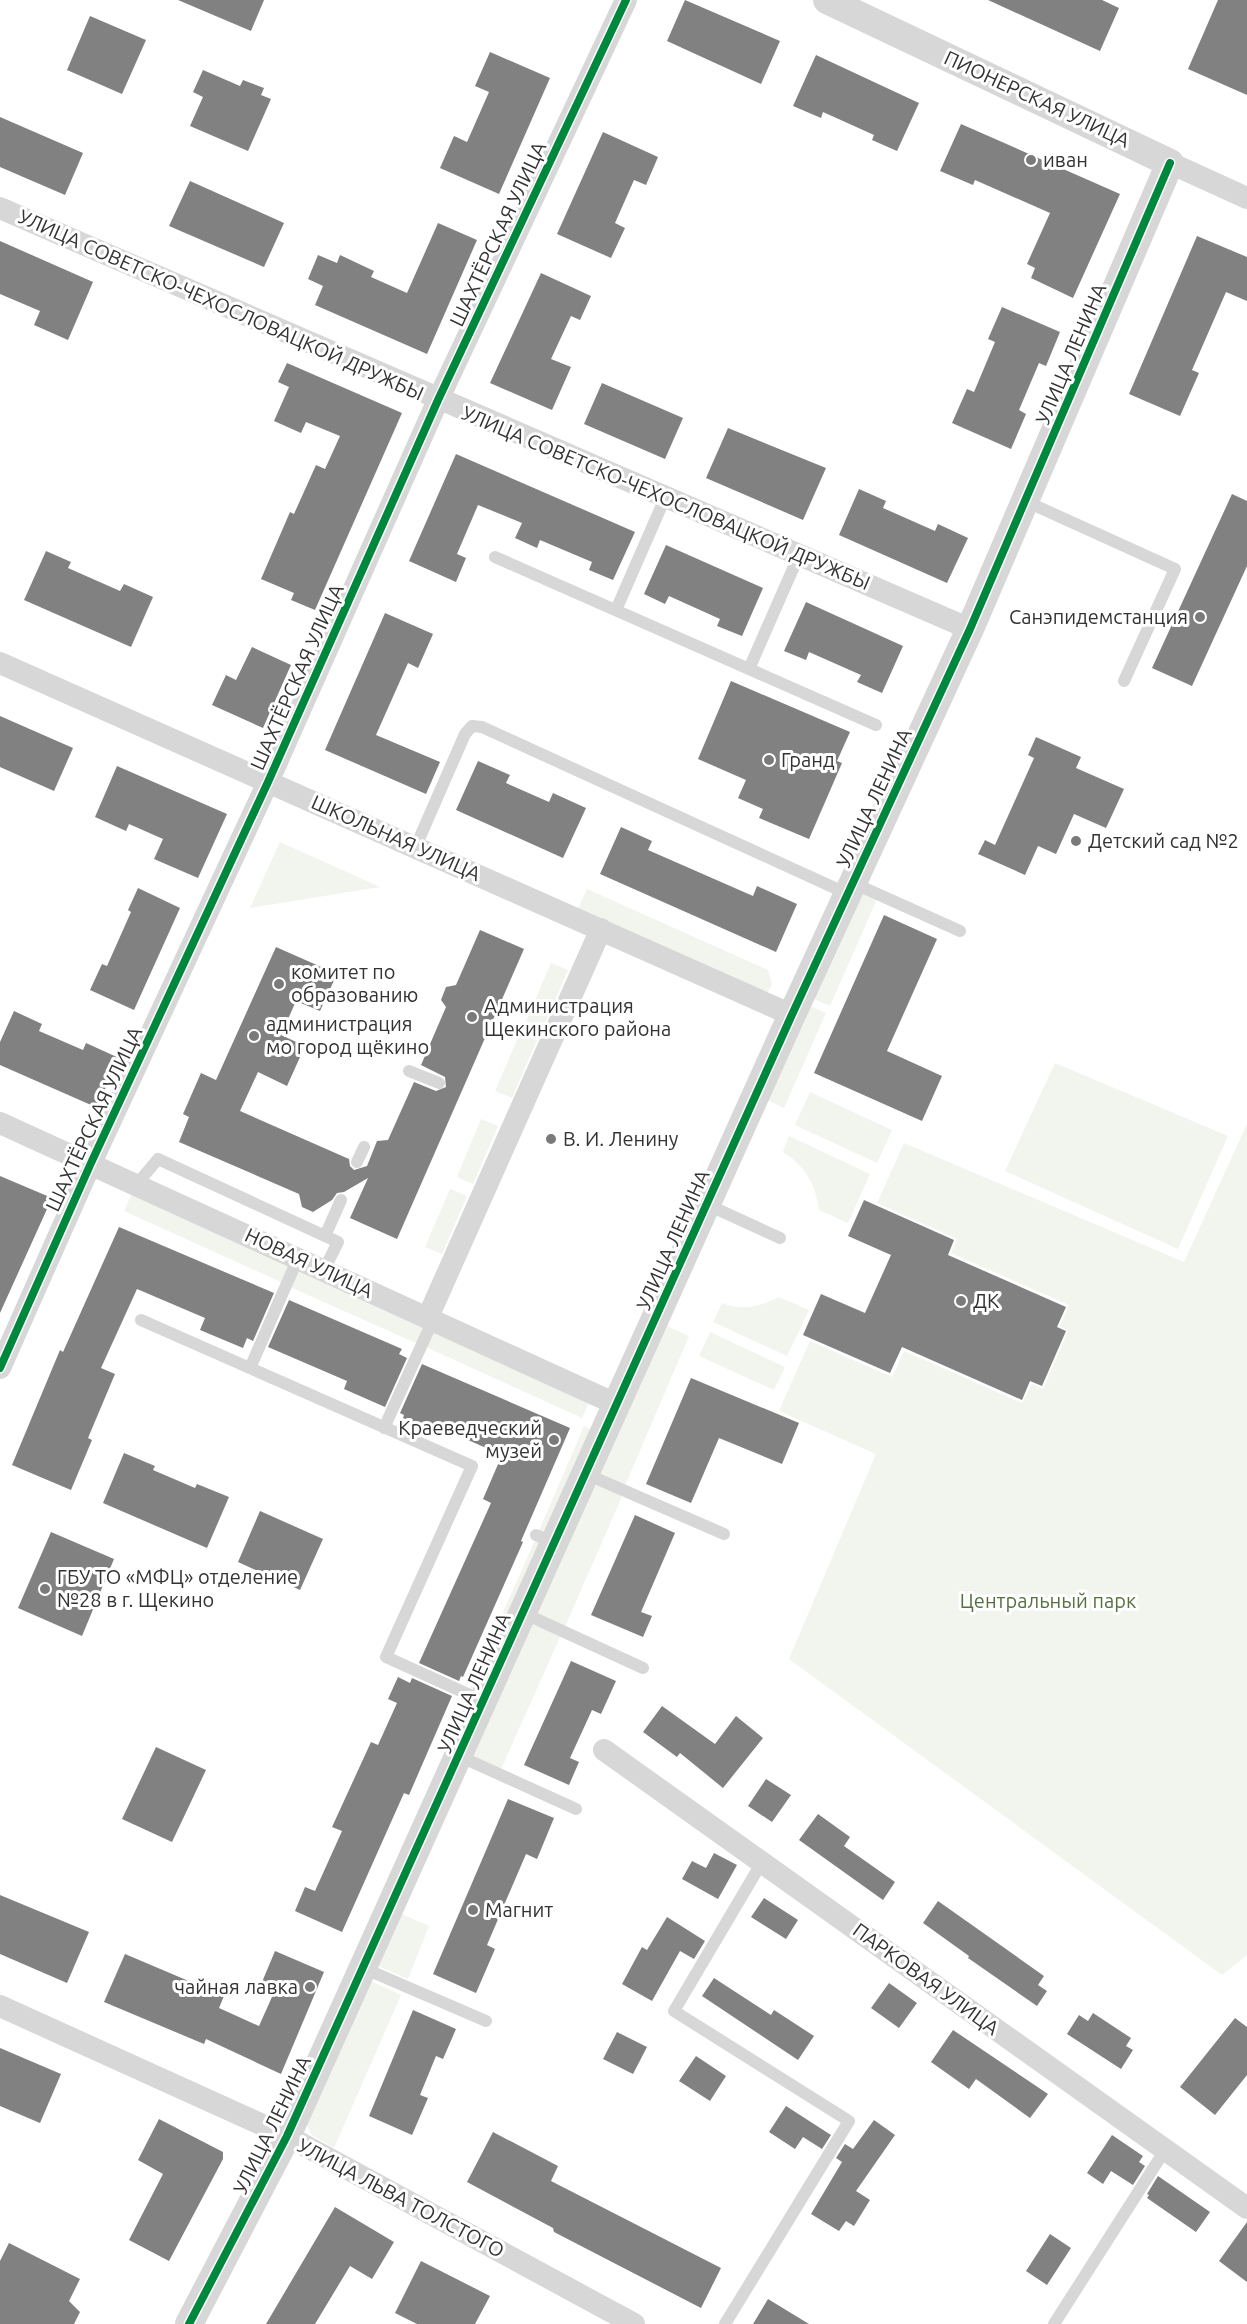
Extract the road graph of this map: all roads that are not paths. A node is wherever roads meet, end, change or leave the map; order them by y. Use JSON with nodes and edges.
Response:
{"nodes":[{"id":1,"x":626,"y":0,"type":"edge"},
{"id":2,"x":827,"y":0,"type":"edge"},
{"id":3,"x":1170,"y":163,"type":"junction"},
{"id":4,"x":1247,"y":198,"type":"edge"},
{"id":5,"x":0,"y":208,"type":"edge"},
{"id":6,"x":438,"y":400,"type":"junction"},
{"id":7,"x":665,"y":498,"type":"junction"},
{"id":8,"x":1025,"y":501,"type":"junction"},
{"id":9,"x":799,"y":555,"type":"junction"},
{"id":10,"x":495,"y":557,"type":"dead end"},
{"id":11,"x":616,"y":610,"type":"junction"},
{"id":12,"x":970,"y":629,"type":"junction"},
{"id":13,"x":0,"y":663,"type":"edge"},
{"id":14,"x":749,"y":669,"type":"junction"},
{"id":15,"x":1124,"y":681,"type":"dead end"},
{"id":16,"x":876,"y":725,"type":"dead end"},
{"id":17,"x":268,"y":782,"type":"junction"},
{"id":18,"x":416,"y":846,"type":"junction"},
{"id":19,"x":851,"y":889,"type":"junction"},
{"id":20,"x":601,"y":929,"type":"junction"},
{"id":21,"x":960,"y":931,"type":"dead end"},
{"id":22,"x":792,"y":1015,"type":"junction"},
{"id":23,"x":409,"y":1071,"type":"dead end"},
{"id":24,"x":438,"y":1083,"type":"dead end"},
{"id":25,"x":0,"y":1123,"type":"edge"},
{"id":26,"x":364,"y":1147,"type":"dead end"},
{"id":27,"x":357,"y":1162,"type":"dead end"},
{"id":28,"x":91,"y":1163,"type":"junction"},
{"id":29,"x":137,"y":1184,"type":"junction"},
{"id":30,"x":341,"y":1200,"type":"dead end"},
{"id":31,"x":708,"y":1205,"type":"junction"},
{"id":32,"x":325,"y":1236,"type":"junction"},
{"id":33,"x":780,"y":1238,"type":"dead end"},
{"id":34,"x":298,"y":1258,"type":"junction"},
{"id":35,"x":324,"y":1270,"type":"junction"},
{"id":36,"x":430,"y":1318,"type":"junction"},
{"id":37,"x":141,"y":1320,"type":"dead end"},
{"id":38,"x":0,"y":1368,"type":"edge"},
{"id":39,"x":250,"y":1368,"type":"junction"},
{"id":40,"x":618,"y":1405,"type":"junction"},
{"id":41,"x":384,"y":1428,"type":"junction"},
{"id":42,"x":586,"y":1474,"type":"junction"},
{"id":43,"x":723,"y":1534,"type":"dead end"},
{"id":44,"x":524,"y":1613,"type":"junction"},
{"id":45,"x":643,"y":1668,"type":"dead end"},
{"id":46,"x":484,"y":1701,"type":"junction"},
{"id":47,"x":604,"y":1750,"type":"dead end"},
{"id":48,"x":459,"y":1756,"type":"junction"},
{"id":49,"x":576,"y":1809,"type":"dead end"},
{"id":50,"x":762,"y":1862,"type":"junction"},
{"id":51,"x":363,"y":1968,"type":"junction"},
{"id":52,"x":0,"y":2006,"type":"edge"},
{"id":53,"x":486,"y":2021,"type":"dead end"},
{"id":54,"x":287,"y":2136,"type":"junction"},
{"id":55,"x":1165,"y":2150,"type":"junction"},
{"id":56,"x":1247,"y":2208,"type":"edge"},
{"id":57,"x":189,"y":2324,"type":"edge"},
{"id":58,"x":633,"y":2324,"type":"edge"},
{"id":59,"x":725,"y":2324,"type":"edge"},
{"id":60,"x":1054,"y":2324,"type":"edge"}],
"edges":[{"from":1,"to":6,"type":"street","name":"ШАХТЁРСКАЯ УЛИЦА"},
{"from":2,"to":3,"type":"street","name":"ПИОНЕРСКАЯ УЛИЦА"},
{"from":3,"to":4,"type":"street","name":"ПИОНЕРСКАЯ УЛИЦА"},
{"from":3,"to":8,"type":"street","name":"УЛИЦА ЛЕНИНА"},
{"from":5,"to":6,"type":"street","name":"УЛИЦА СОВЕТСКО-ЧЕХОСЛОВАЦКОЙ ДРУЖБЫ"},
{"from":6,"to":7,"type":"street","name":"УЛИЦА СОВЕТСКО-ЧЕХОСЛОВАЦКОЙ ДРУЖБЫ"},
{"from":6,"to":17,"type":"street","name":"ШАХТЁРСКАЯ УЛИЦА"},
{"from":7,"to":9,"type":"street","name":"УЛИЦА СОВЕТСКО-ЧЕХОСЛОВАЦКОЙ ДРУЖБЫ"},
{"from":7,"to":11,"type":"lane"},
{"from":8,"to":12,"type":"street","name":"УЛИЦА ЛЕНИНА"},
{"from":8,"to":15,"type":"lane"},
{"from":9,"to":12,"type":"street","name":"УЛИЦА СОВЕТСКО-ЧЕХОСЛОВАЦКОЙ ДРУЖБЫ"},
{"from":9,"to":14,"type":"lane"},
{"from":10,"to":11,"type":"lane"},
{"from":11,"to":14,"type":"lane"},
{"from":12,"to":19,"type":"street","name":"УЛИЦА ЛЕНИНА"},
{"from":13,"to":17,"type":"street","name":"ШКОЛЬНАЯ УЛИЦА"},
{"from":14,"to":16,"type":"lane"},
{"from":17,"to":18,"type":"street","name":"ШКОЛЬНАЯ УЛИЦА"},
{"from":17,"to":28,"type":"street","name":"ШАХТЁРСКАЯ УЛИЦА"},
{"from":18,"to":19,"type":"lane"},
{"from":18,"to":20,"type":"street","name":"ШКОЛЬНАЯ УЛИЦА"},
{"from":19,"to":21,"type":"lane"},
{"from":19,"to":22,"type":"street","name":"УЛИЦА ЛЕНИНА"},
{"from":20,"to":22,"type":"street","name":"ШКОЛЬНАЯ УЛИЦА"},
{"from":20,"to":36,"type":"street"},
{"from":22,"to":31,"type":"street","name":"УЛИЦА ЛЕНИНА"},
{"from":23,"to":24,"type":"lane"},
{"from":25,"to":28,"type":"street","name":"НОВАЯ УЛИЦА"},
{"from":26,"to":27,"type":"lane"},
{"from":28,"to":29,"type":"street","name":"НОВАЯ УЛИЦА"},
{"from":28,"to":38,"type":"street","name":"ШАХТЁРСКАЯ УЛИЦА"},
{"from":29,"to":32,"type":"lane"},
{"from":29,"to":34,"type":"street","name":"НОВАЯ УЛИЦА"},
{"from":30,"to":32,"type":"lane"},
{"from":31,"to":33,"type":"lane"},
{"from":31,"to":40,"type":"street","name":"УЛИЦА ЛЕНИНА"},
{"from":32,"to":35,"type":"lane"},
{"from":34,"to":35,"type":"street","name":"НОВАЯ УЛИЦА"},
{"from":34,"to":39,"type":"lane"},
{"from":35,"to":36,"type":"street","name":"НОВАЯ УЛИЦА"},
{"from":36,"to":40,"type":"street","name":"НОВАЯ УЛИЦА"},
{"from":36,"to":41,"type":"lane"},
{"from":37,"to":39,"type":"lane"},
{"from":39,"to":41,"type":"lane"},
{"from":40,"to":42,"type":"street","name":"УЛИЦА ЛЕНИНА"},
{"from":41,"to":46,"type":"lane"},
{"from":42,"to":43,"type":"lane"},
{"from":42,"to":44,"type":"street","name":"УЛИЦА ЛЕНИНА"},
{"from":44,"to":45,"type":"lane"},
{"from":44,"to":46,"type":"street","name":"УЛИЦА ЛЕНИНА"},
{"from":46,"to":48,"type":"street","name":"УЛИЦА ЛЕНИНА"},
{"from":47,"to":50,"type":"street","name":"ПАРКОВАЯ УЛИЦА"},
{"from":48,"to":49,"type":"lane"},
{"from":48,"to":51,"type":"street","name":"УЛИЦА ЛЕНИНА"},
{"from":50,"to":55,"type":"street","name":"ПАРКОВАЯ УЛИЦА"},
{"from":50,"to":59,"type":"lane"},
{"from":51,"to":53,"type":"lane"},
{"from":51,"to":54,"type":"street","name":"УЛИЦА ЛЕНИНА"},
{"from":52,"to":54,"type":"street","name":"УЛИЦА ЛЬВА ТОЛСТОГО"},
{"from":54,"to":57,"type":"street","name":"УЛИЦА ЛЕНИНА"},
{"from":54,"to":58,"type":"street","name":"УЛИЦА ЛЬВА ТОЛСТОГО"},
{"from":55,"to":56,"type":"street","name":"ПАРКОВАЯ УЛИЦА"},
{"from":55,"to":60,"type":"lane"}]}
